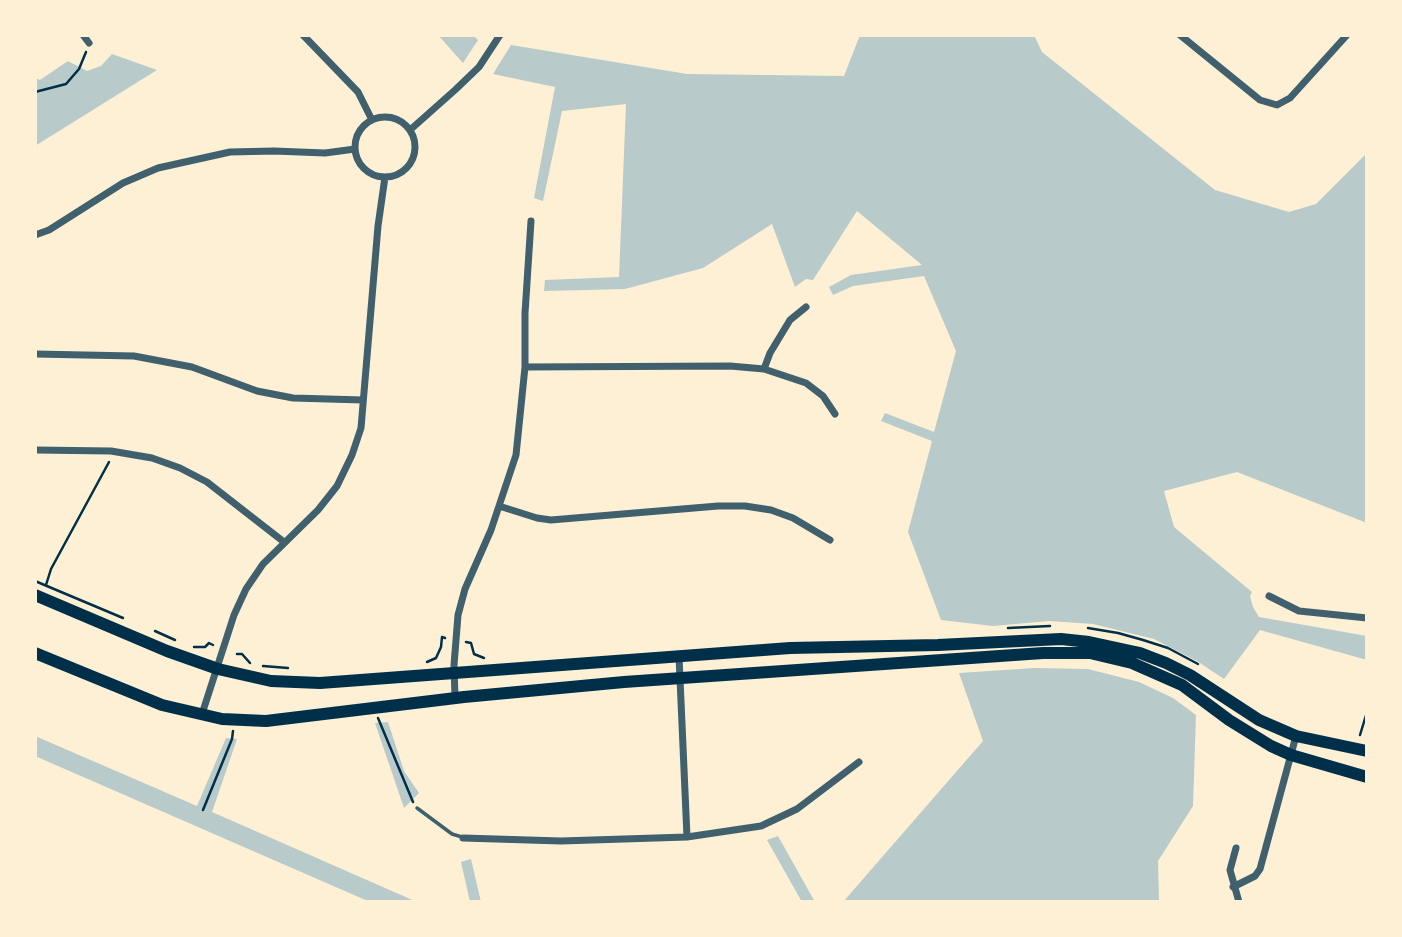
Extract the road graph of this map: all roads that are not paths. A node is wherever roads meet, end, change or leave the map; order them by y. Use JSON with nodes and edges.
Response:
{"nodes":[{"id":1,"x":83,"y":35,"type":"edge"},
{"id":2,"x":303,"y":35,"type":"edge"},
{"id":3,"x":500,"y":35,"type":"edge"},
{"id":4,"x":1180,"y":35,"type":"edge"},
{"id":5,"x":1347,"y":35,"type":"edge"},
{"id":6,"x":89,"y":43,"type":"road end"},
{"id":7,"x":372,"y":120,"type":"junction"},
{"id":8,"x":410,"y":130,"type":"junction"},
{"id":9,"x":355,"y":149,"type":"junction"},
{"id":10,"x":385,"y":177,"type":"junction"},
{"id":11,"x":531,"y":221,"type":"dead end"},
{"id":12,"x":35,"y":235,"type":"edge"},
{"id":13,"x":806,"y":307,"type":"dead end"},
{"id":14,"x":35,"y":354,"type":"edge"},
{"id":15,"x":525,"y":367,"type":"junction"},
{"id":16,"x":764,"y":369,"type":"junction"},
{"id":17,"x":363,"y":400,"type":"junction"},
{"id":18,"x":835,"y":414,"type":"dead end"},
{"id":19,"x":35,"y":450,"type":"edge"},
{"id":20,"x":499,"y":506,"type":"junction"},
{"id":21,"x":830,"y":540,"type":"dead end"},
{"id":22,"x":284,"y":541,"type":"junction"},
{"id":23,"x":35,"y":595,"type":"edge"},
{"id":24,"x":1269,"y":596,"type":"dead end"},
{"id":25,"x":1367,"y":618,"type":"edge"},
{"id":26,"x":35,"y":653,"type":"edge"},
{"id":27,"x":679,"y":656,"type":"junction"},
{"id":28,"x":218,"y":669,"type":"junction"},
{"id":29,"x":454,"y":674,"type":"junction"},
{"id":30,"x":680,"y":678,"type":"junction"},
{"id":31,"x":455,"y":698,"type":"junction"},
{"id":32,"x":202,"y":714,"type":"junction"},
{"id":33,"x":1296,"y":736,"type":"junction"},
{"id":34,"x":1367,"y":751,"type":"edge"},
{"id":35,"x":1291,"y":755,"type":"junction"},
{"id":36,"x":859,"y":762,"type":"dead end"},
{"id":37,"x":1367,"y":777,"type":"edge"},
{"id":38,"x":417,"y":808,"type":"road end"},
{"id":39,"x":687,"y":837,"type":"junction"},
{"id":40,"x":463,"y":838,"type":"joint"},
{"id":41,"x":1236,"y":848,"type":"dead end"},
{"id":42,"x":1233,"y":887,"type":"junction"},
{"id":43,"x":1239,"y":902,"type":"edge"}],
"edges":[{"from":1,"to":6,"type":"street"},
{"from":2,"to":7,"type":"street"},
{"from":3,"to":8,"type":"street"},
{"from":4,"to":5,"type":"street"},
{"from":7,"to":8,"type":"street"},
{"from":7,"to":9,"type":"street"},
{"from":8,"to":10,"type":"street"},
{"from":9,"to":10,"type":"street"},
{"from":9,"to":12,"type":"street"},
{"from":10,"to":17,"type":"street"},
{"from":11,"to":15,"type":"street"},
{"from":13,"to":16,"type":"street"},
{"from":14,"to":17,"type":"street"},
{"from":15,"to":16,"type":"street"},
{"from":15,"to":20,"type":"street"},
{"from":16,"to":18,"type":"street"},
{"from":17,"to":22,"type":"street"},
{"from":19,"to":22,"type":"street"},
{"from":20,"to":21,"type":"street"},
{"from":20,"to":29,"type":"street"},
{"from":22,"to":28,"type":"street"},
{"from":23,"to":28,"type":"main road"},
{"from":24,"to":25,"type":"street"},
{"from":26,"to":32,"type":"main road"},
{"from":27,"to":29,"type":"main road"},
{"from":27,"to":30,"type":"street"},
{"from":27,"to":33,"type":"main road"},
{"from":28,"to":29,"type":"main road"},
{"from":28,"to":32,"type":"street"},
{"from":29,"to":31,"type":"street"},
{"from":30,"to":31,"type":"main road"},
{"from":30,"to":35,"type":"main road"},
{"from":30,"to":39,"type":"street"},
{"from":31,"to":32,"type":"main road"},
{"from":33,"to":34,"type":"main road"},
{"from":33,"to":35,"type":"street"},
{"from":35,"to":37,"type":"main road"},
{"from":35,"to":42,"type":"street"},
{"from":36,"to":39,"type":"street"},
{"from":38,"to":40,"type":"lane"},
{"from":39,"to":40,"type":"street"},
{"from":41,"to":42,"type":"street"},
{"from":42,"to":43,"type":"street"}]}
